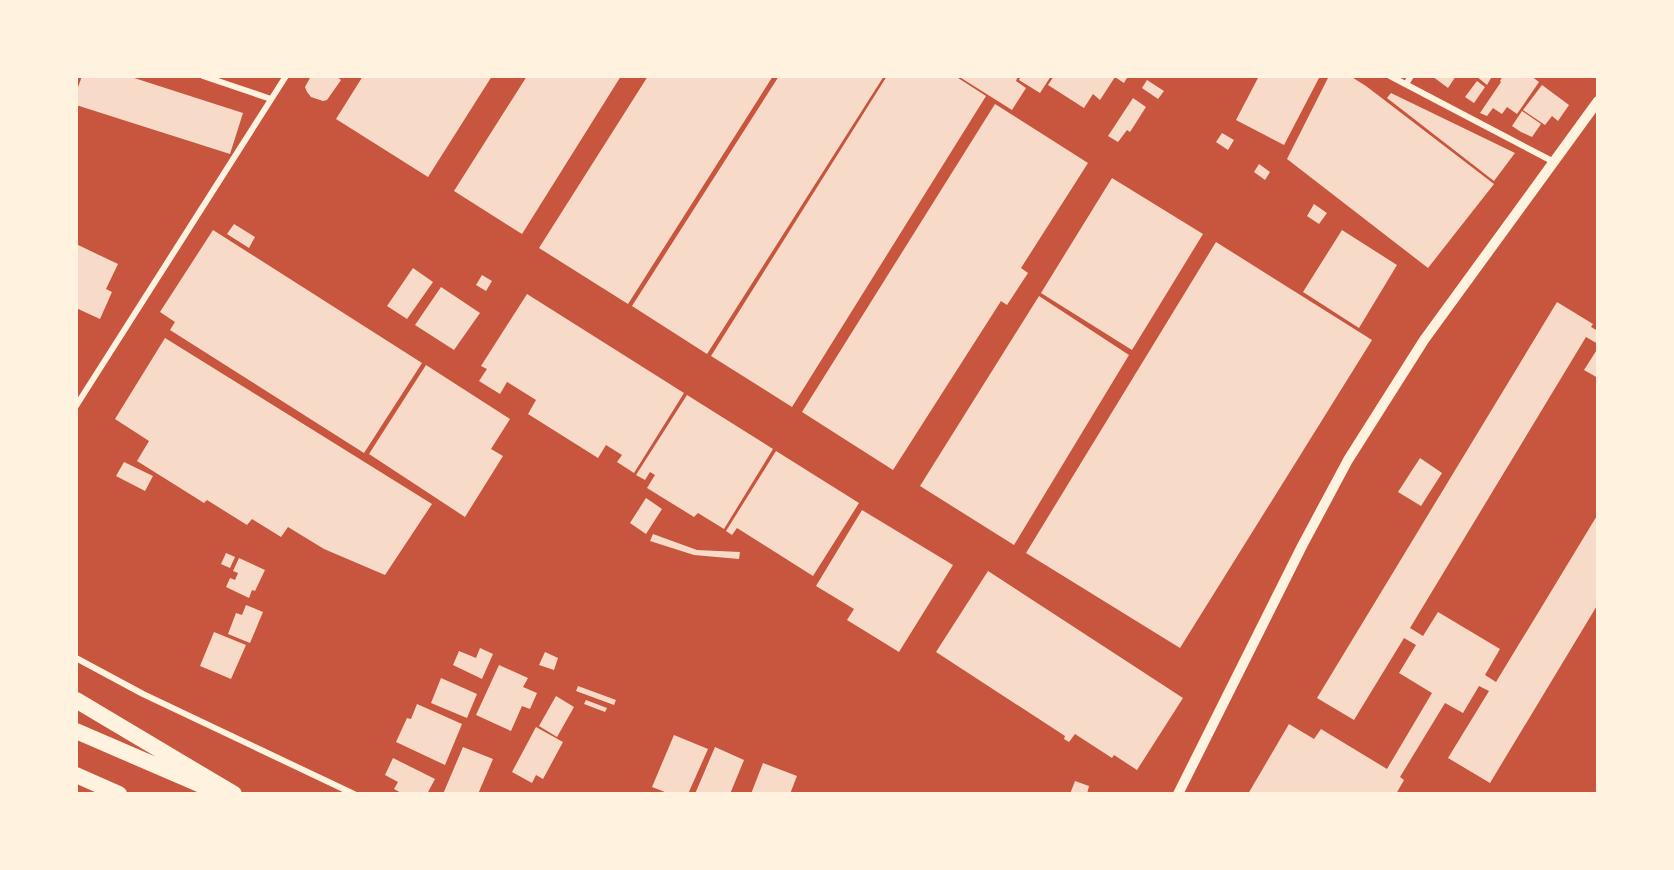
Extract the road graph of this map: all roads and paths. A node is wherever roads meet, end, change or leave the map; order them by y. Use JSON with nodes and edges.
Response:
{"nodes":[{"id":1,"x":203,"y":76,"type":"edge"},
{"id":2,"x":286,"y":76,"type":"edge"},
{"id":3,"x":1390,"y":76,"type":"edge"},
{"id":4,"x":1411,"y":76,"type":"edge"},
{"id":5,"x":1406,"y":84,"type":"junction"},
{"id":6,"x":271,"y":99,"type":"junction"},
{"id":7,"x":1598,"y":101,"type":"edge"},
{"id":8,"x":1554,"y":162,"type":"junction"},
{"id":9,"x":76,"y":406,"type":"edge"},
{"id":10,"x":76,"y":658,"type":"edge"},
{"id":11,"x":76,"y":700,"type":"edge"},
{"id":12,"x":76,"y":731,"type":"edge"},
{"id":13,"x":76,"y":775,"type":"edge"},
{"id":14,"x":119,"y":794,"type":"edge"},
{"id":15,"x":220,"y":794,"type":"edge"},
{"id":16,"x":234,"y":794,"type":"edge"},
{"id":17,"x":354,"y":794,"type":"edge"},
{"id":18,"x":1178,"y":794,"type":"edge"}],
"edges":[{"from":1,"to":6,"type":"street"},
{"from":2,"to":6,"type":"street"},
{"from":3,"to":5,"type":"street"},
{"from":4,"to":5,"type":"street"},
{"from":5,"to":8,"type":"street"},
{"from":6,"to":9,"type":"street"},
{"from":7,"to":8,"type":"street"},
{"from":8,"to":18,"type":"street"},
{"from":10,"to":17,"type":"street"},
{"from":11,"to":16,"type":"highway"},
{"from":12,"to":15,"type":"highway"},
{"from":13,"to":14,"type":"highway"}]}
